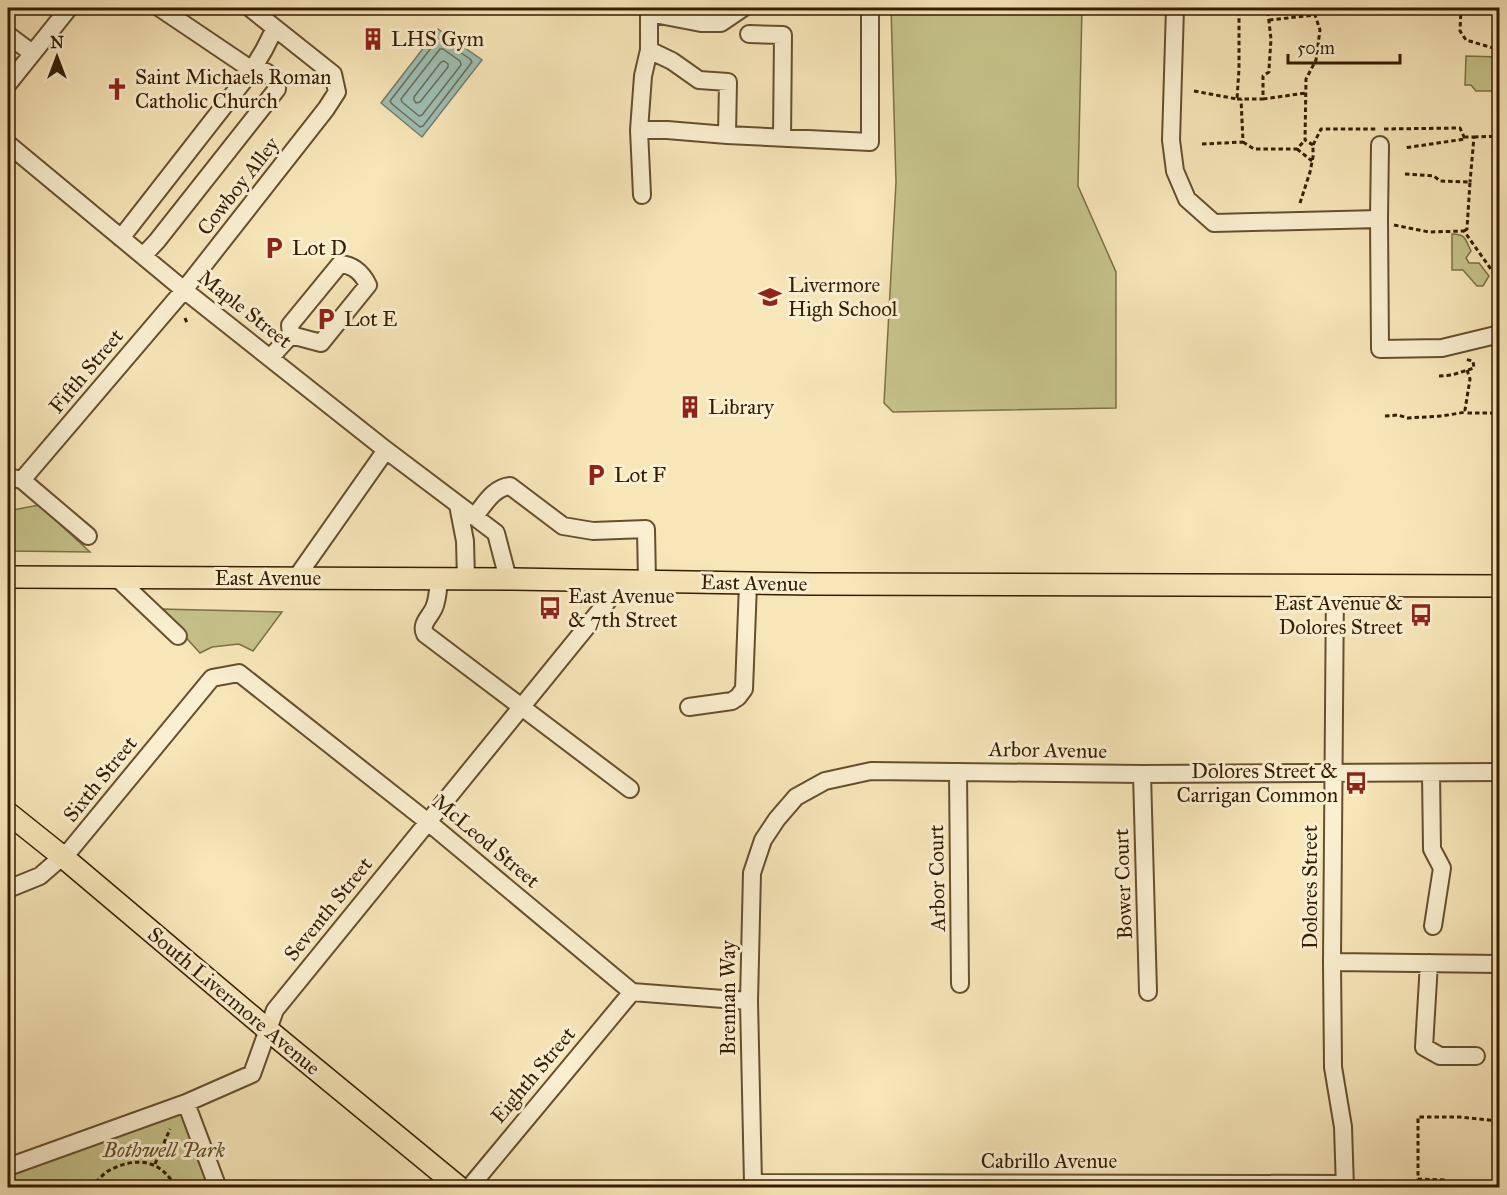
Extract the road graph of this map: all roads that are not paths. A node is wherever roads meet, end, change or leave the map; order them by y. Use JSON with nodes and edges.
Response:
{"nodes":[{"id":1,"x":69,"y":8,"type":"edge"},
{"id":2,"x":160,"y":8,"type":"edge"},
{"id":3,"x":251,"y":8,"type":"edge"},
{"id":4,"x":743,"y":8,"type":"edge"},
{"id":5,"x":870,"y":8,"type":"edge"},
{"id":6,"x":1175,"y":8,"type":"edge"},
{"id":7,"x":649,"y":10,"type":"edge"},
{"id":8,"x":275,"y":28,"type":"junction"},
{"id":9,"x":749,"y":34,"type":"dead end"},
{"id":10,"x":8,"y":35,"type":"edge"},
{"id":11,"x":649,"y":50,"type":"junction"},
{"id":12,"x":32,"y":53,"type":"junction"},
{"id":13,"x":252,"y":70,"type":"junction"},
{"id":14,"x":8,"y":84,"type":"edge"},
{"id":15,"x":639,"y":130,"type":"junction"},
{"id":16,"x":727,"y":135,"type":"junction"},
{"id":17,"x":782,"y":138,"type":"junction"},
{"id":18,"x":8,"y":144,"type":"edge"},
{"id":19,"x":1380,"y":145,"type":"dead end"},
{"id":20,"x":642,"y":195,"type":"dead end"},
{"id":21,"x":1379,"y":222,"type":"junction"},
{"id":22,"x":121,"y":238,"type":"junction"},
{"id":23,"x":142,"y":256,"type":"junction"},
{"id":24,"x":184,"y":290,"type":"junction"},
{"id":25,"x":1500,"y":334,"type":"edge"},
{"id":26,"x":291,"y":335,"type":"junction"},
{"id":27,"x":270,"y":358,"type":"junction"},
{"id":28,"x":386,"y":450,"type":"junction"},
{"id":29,"x":15,"y":478,"type":"edge"},
{"id":30,"x":458,"y":505,"type":"junction"},
{"id":31,"x":474,"y":517,"type":"junction"},
{"id":32,"x":87,"y":536,"type":"dead end"},
{"id":33,"x":8,"y":577,"type":"edge"},
{"id":34,"x":117,"y":578,"type":"junction"},
{"id":35,"x":296,"y":578,"type":"junction"},
{"id":36,"x":439,"y":579,"type":"junction"},
{"id":37,"x":466,"y":579,"type":"junction"},
{"id":38,"x":508,"y":579,"type":"junction"},
{"id":39,"x":624,"y":581,"type":"junction"},
{"id":40,"x":646,"y":582,"type":"junction"},
{"id":41,"x":748,"y":584,"type":"junction"},
{"id":42,"x":1335,"y":586,"type":"junction"},
{"id":43,"x":1500,"y":586,"type":"edge"},
{"id":44,"x":178,"y":636,"type":"dead end"},
{"id":45,"x":212,"y":678,"type":"joint"},
{"id":46,"x":522,"y":707,"type":"junction"},
{"id":47,"x":689,"y":707,"type":"dead end"},
{"id":48,"x":958,"y":772,"type":"junction"},
{"id":49,"x":1500,"y":772,"type":"edge"},
{"id":50,"x":1431,"y":773,"type":"junction"},
{"id":51,"x":1142,"y":774,"type":"junction"},
{"id":52,"x":1334,"y":774,"type":"junction"},
{"id":53,"x":630,"y":789,"type":"dead end"},
{"id":54,"x":8,"y":813,"type":"edge"},
{"id":55,"x":777,"y":819,"type":"joint"},
{"id":56,"x":428,"y":822,"type":"junction"},
{"id":57,"x":63,"y":857,"type":"junction"},
{"id":58,"x":8,"y":889,"type":"edge"},
{"id":59,"x":1433,"y":927,"type":"dead end"},
{"id":60,"x":1332,"y":962,"type":"junction"},
{"id":61,"x":1429,"y":963,"type":"junction"},
{"id":62,"x":1500,"y":964,"type":"edge"},
{"id":63,"x":960,"y":984,"type":"dead end"},
{"id":64,"x":632,"y":992,"type":"junction"},
{"id":65,"x":1148,"y":992,"type":"dead end"},
{"id":66,"x":749,"y":1001,"type":"junction"},
{"id":67,"x":268,"y":1030,"type":"junction"},
{"id":68,"x":1476,"y":1056,"type":"dead end"},
{"id":69,"x":186,"y":1103,"type":"junction"},
{"id":70,"x":8,"y":1167,"type":"edge"},
{"id":71,"x":753,"y":1183,"type":"joint"},
{"id":72,"x":1345,"y":1186,"type":"edge"},
{"id":73,"x":218,"y":1188,"type":"edge"},
{"id":74,"x":460,"y":1188,"type":"edge"},
{"id":75,"x":469,"y":1188,"type":"edge"}],
"edges":[{"from":1,"to":12,"type":"street"},
{"from":2,"to":13,"type":"street"},
{"from":3,"to":8,"type":"street","name":"Cowboy Alley"},
{"from":4,"to":7,"type":"street"},
{"from":5,"to":17,"type":"street"},
{"from":6,"to":21,"type":"street"},
{"from":7,"to":11,"type":"street"},
{"from":8,"to":13,"type":"street"},
{"from":8,"to":24,"type":"street","name":"Cowboy Alley"},
{"from":9,"to":17,"type":"street"},
{"from":10,"to":12,"type":"street"},
{"from":11,"to":15,"type":"street"},
{"from":11,"to":16,"type":"street"},
{"from":12,"to":14,"type":"street"},
{"from":13,"to":22,"type":"street"},
{"from":13,"to":23,"type":"street"},
{"from":15,"to":16,"type":"street"},
{"from":15,"to":20,"type":"street"},
{"from":16,"to":17,"type":"street"},
{"from":18,"to":22,"type":"street","name":"Maple Street"},
{"from":19,"to":21,"type":"street"},
{"from":21,"to":25,"type":"street"},
{"from":22,"to":23,"type":"street","name":"Maple Street"},
{"from":23,"to":24,"type":"street","name":"Maple Street"},
{"from":24,"to":27,"type":"street","name":"Maple Street"},
{"from":24,"to":29,"type":"street","name":"Fifth Street"},
{"from":26,"to":26,"type":"street"},
{"from":26,"to":27,"type":"street"},
{"from":27,"to":28,"type":"street","name":"Maple Street"},
{"from":28,"to":30,"type":"street","name":"Maple Street"},
{"from":28,"to":35,"type":"street"},
{"from":29,"to":32,"type":"street"},
{"from":30,"to":31,"type":"street","name":"Maple Street"},
{"from":30,"to":37,"type":"street"},
{"from":31,"to":38,"type":"street","name":"Maple Street"},
{"from":31,"to":40,"type":"street"},
{"from":33,"to":34,"type":"main road","name":"East Avenue"},
{"from":34,"to":35,"type":"main road","name":"East Avenue"},
{"from":34,"to":44,"type":"street"},
{"from":35,"to":36,"type":"main road","name":"East Avenue"},
{"from":36,"to":37,"type":"main road","name":"East Avenue"},
{"from":36,"to":46,"type":"street"},
{"from":37,"to":38,"type":"main road","name":"East Avenue"},
{"from":38,"to":39,"type":"main road","name":"East Avenue"},
{"from":39,"to":40,"type":"main road","name":"East Avenue"},
{"from":39,"to":46,"type":"street","name":"Seventh Street"},
{"from":40,"to":41,"type":"main road","name":"East Avenue"},
{"from":41,"to":42,"type":"main road","name":"East Avenue"},
{"from":41,"to":47,"type":"street"},
{"from":42,"to":43,"type":"main road","name":"East Avenue"},
{"from":42,"to":52,"type":"street","name":"Dolores Street"},
{"from":45,"to":56,"type":"street","name":"McLeod Street"},
{"from":45,"to":57,"type":"street","name":"Sixth Street"},
{"from":46,"to":53,"type":"street"},
{"from":46,"to":56,"type":"street","name":"Seventh Street"},
{"from":48,"to":51,"type":"street","name":"Arbor Avenue"},
{"from":48,"to":55,"type":"street","name":"Arbor Avenue"},
{"from":48,"to":63,"type":"street","name":"Arbor Court"},
{"from":49,"to":50,"type":"street","name":"Arbor Avenue"},
{"from":50,"to":52,"type":"street","name":"Arbor Avenue"},
{"from":50,"to":59,"type":"street"},
{"from":51,"to":52,"type":"street","name":"Arbor Avenue"},
{"from":51,"to":65,"type":"street","name":"Bower Court"},
{"from":52,"to":60,"type":"street","name":"Dolores Street"},
{"from":54,"to":57,"type":"main road","name":"South Livermore Avenue"},
{"from":55,"to":66,"type":"street","name":"Brennan Way"},
{"from":56,"to":64,"type":"street","name":"McLeod Street"},
{"from":56,"to":67,"type":"street","name":"Seventh Street"},
{"from":57,"to":58,"type":"street","name":"Sixth Street"},
{"from":57,"to":67,"type":"main road","name":"South Livermore Avenue"},
{"from":60,"to":61,"type":"street"},
{"from":60,"to":72,"type":"street","name":"Dolores Street"},
{"from":61,"to":62,"type":"street"},
{"from":61,"to":68,"type":"street"},
{"from":64,"to":66,"type":"street"},
{"from":64,"to":75,"type":"street","name":"Eighth Street"},
{"from":66,"to":71,"type":"street","name":"Brennan Way"},
{"from":67,"to":69,"type":"street","name":"Seventh Street"},
{"from":67,"to":74,"type":"main road","name":"South Livermore Avenue"},
{"from":69,"to":70,"type":"street","name":"Seventh Street"},
{"from":69,"to":73,"type":"street"},
{"from":71,"to":72,"type":"street","name":"Cabrillo Avenue"}]}
